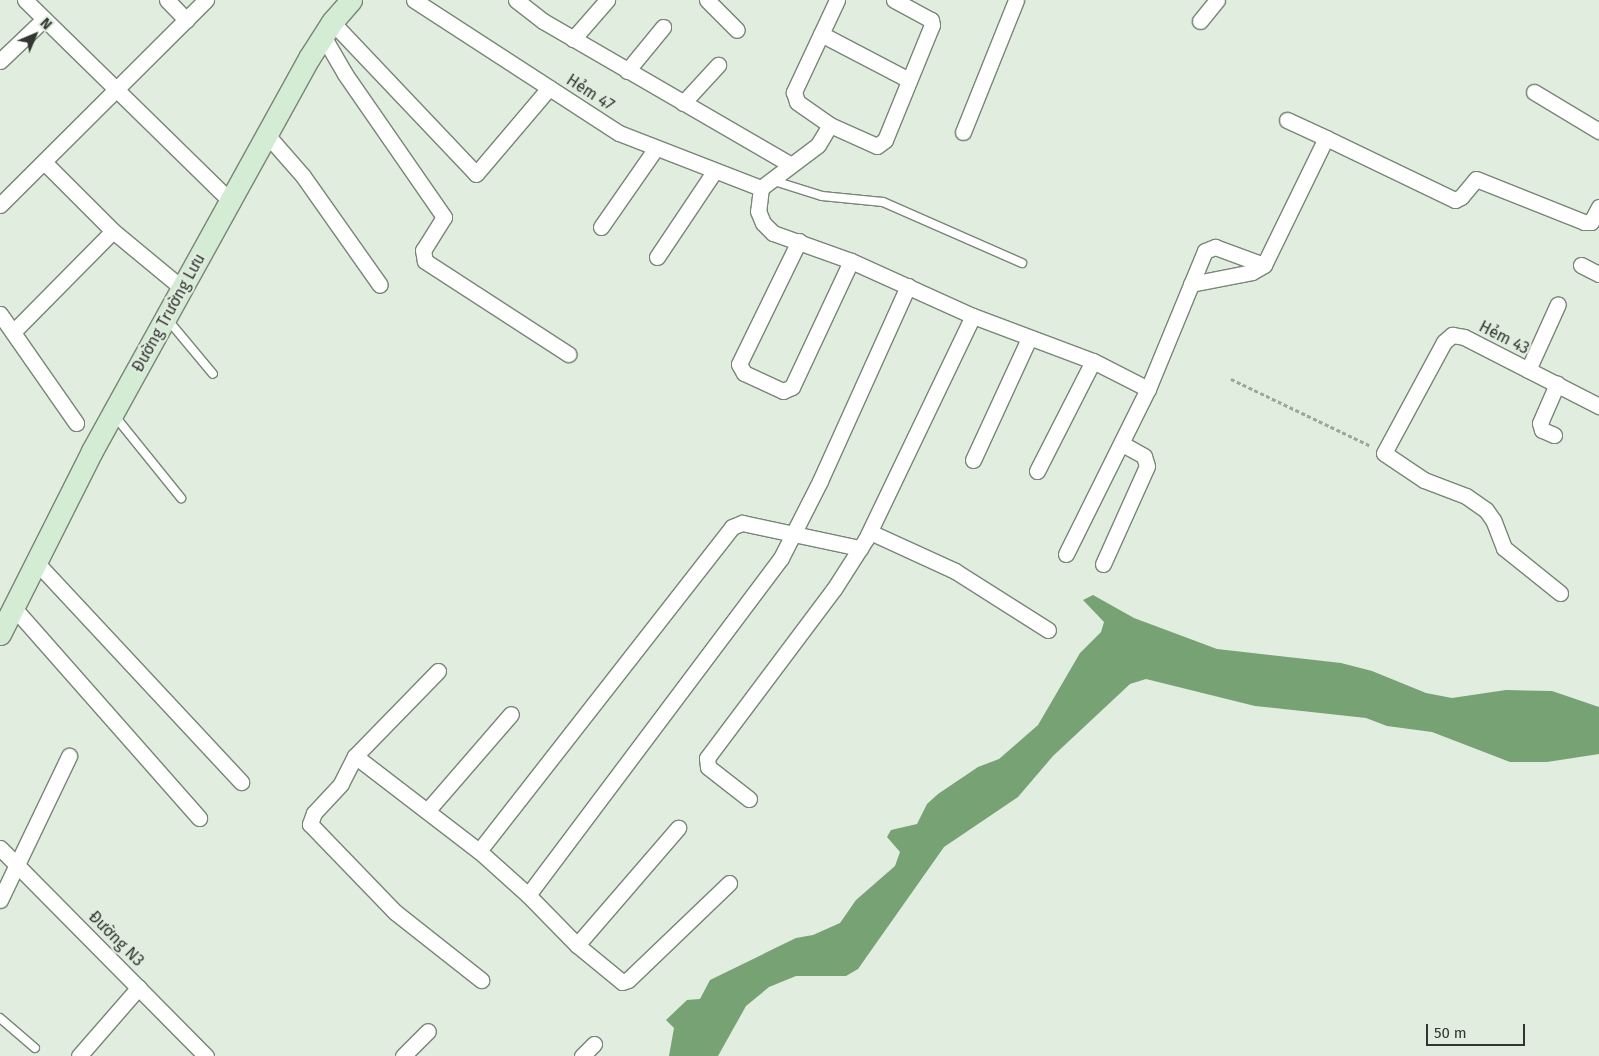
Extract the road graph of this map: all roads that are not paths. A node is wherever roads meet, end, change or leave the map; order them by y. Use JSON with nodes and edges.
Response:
{"nodes":[{"id":1,"x":25,"y":0,"type":"edge"},
{"id":2,"x":167,"y":0,"type":"edge"},
{"id":3,"x":206,"y":0,"type":"edge"},
{"id":4,"x":350,"y":0,"type":"edge"},
{"id":5,"x":414,"y":0,"type":"edge"},
{"id":6,"x":607,"y":0,"type":"edge"},
{"id":7,"x":707,"y":0,"type":"edge"},
{"id":8,"x":837,"y":0,"type":"edge"},
{"id":9,"x":894,"y":0,"type":"edge"},
{"id":10,"x":1016,"y":0,"type":"edge"},
{"id":11,"x":1217,"y":0,"type":"edge"},
{"id":12,"x":519,"y":1,"type":"edge"},
{"id":13,"x":44,"y":19,"type":"junction"},
{"id":14,"x":186,"y":20,"type":"junction"},
{"id":15,"x":1200,"y":21,"type":"dead end"},
{"id":16,"x":663,"y":27,"type":"dead end"},
{"id":17,"x":328,"y":29,"type":"junction"},
{"id":18,"x":736,"y":30,"type":"dead end"},
{"id":19,"x":821,"y":34,"type":"junction"},
{"id":20,"x":573,"y":39,"type":"junction"},
{"id":21,"x":0,"y":60,"type":"edge"},
{"id":22,"x":718,"y":65,"type":"dead end"},
{"id":23,"x":627,"y":71,"type":"junction"},
{"id":24,"x":909,"y":80,"type":"junction"},
{"id":25,"x":550,"y":88,"type":"junction"},
{"id":26,"x":116,"y":89,"type":"junction"},
{"id":27,"x":1534,"y":92,"type":"dead end"},
{"id":28,"x":683,"y":103,"type":"junction"},
{"id":29,"x":1287,"y":120,"type":"dead end"},
{"id":30,"x":830,"y":125,"type":"junction"},
{"id":31,"x":1599,"y":131,"type":"edge"},
{"id":32,"x":963,"y":132,"type":"dead end"},
{"id":33,"x":268,"y":136,"type":"junction"},
{"id":34,"x":1326,"y":138,"type":"junction"},
{"id":35,"x":656,"y":148,"type":"junction"},
{"id":36,"x":45,"y":163,"type":"junction"},
{"id":37,"x":790,"y":164,"type":"junction"},
{"id":38,"x":714,"y":172,"type":"junction"},
{"id":39,"x":766,"y":184,"type":"junction"},
{"id":40,"x":232,"y":203,"type":"junction"},
{"id":41,"x":0,"y":205,"type":"edge"},
{"id":42,"x":1599,"y":207,"type":"edge"},
{"id":43,"x":601,"y":227,"type":"dead end"},
{"id":44,"x":113,"y":231,"type":"junction"},
{"id":45,"x":799,"y":241,"type":"junction"},
{"id":46,"x":657,"y":257,"type":"dead end"},
{"id":47,"x":852,"y":261,"type":"junction"},
{"id":48,"x":1022,"y":263,"type":"dead end"},
{"id":49,"x":1264,"y":264,"type":"junction"},
{"id":50,"x":1580,"y":265,"type":"dead end"},
{"id":51,"x":1599,"y":274,"type":"edge"},
{"id":52,"x":1191,"y":284,"type":"junction"},
{"id":53,"x":380,"y":285,"type":"dead end"},
{"id":54,"x":908,"y":286,"type":"junction"},
{"id":55,"x":183,"y":289,"type":"junction"},
{"id":56,"x":1558,"y":304,"type":"dead end"},
{"id":57,"x":0,"y":314,"type":"edge"},
{"id":58,"x":973,"y":316,"type":"junction"},
{"id":59,"x":167,"y":318,"type":"junction"},
{"id":60,"x":13,"y":332,"type":"junction"},
{"id":61,"x":1029,"y":338,"type":"junction"},
{"id":62,"x":568,"y":354,"type":"dead end"},
{"id":63,"x":1093,"y":361,"type":"junction"},
{"id":64,"x":1528,"y":370,"type":"junction"},
{"id":65,"x":214,"y":374,"type":"dead end"},
{"id":66,"x":1557,"y":384,"type":"junction"},
{"id":67,"x":1148,"y":389,"type":"junction"},
{"id":68,"x":1599,"y":406,"type":"edge"},
{"id":69,"x":113,"y":414,"type":"junction"},
{"id":70,"x":76,"y":424,"type":"dead end"},
{"id":71,"x":1554,"y":435,"type":"dead end"},
{"id":72,"x":1121,"y":443,"type":"junction"},
{"id":73,"x":974,"y":460,"type":"dead end"},
{"id":74,"x":1037,"y":471,"type":"dead end"},
{"id":75,"x":181,"y":498,"type":"dead end"},
{"id":76,"x":872,"y":529,"type":"junction"},
{"id":77,"x":796,"y":533,"type":"junction"},
{"id":78,"x":860,"y":548,"type":"junction"},
{"id":79,"x":1066,"y":554,"type":"dead end"},
{"id":80,"x":36,"y":562,"type":"junction"},
{"id":81,"x":1103,"y":564,"type":"dead end"},
{"id":82,"x":1560,"y":593,"type":"dead end"},
{"id":83,"x":14,"y":608,"type":"junction"},
{"id":84,"x":1048,"y":630,"type":"dead end"},
{"id":85,"x":0,"y":634,"type":"edge"},
{"id":86,"x":438,"y":671,"type":"dead end"},
{"id":87,"x":511,"y":714,"type":"dead end"},
{"id":88,"x":69,"y":756,"type":"dead end"},
{"id":89,"x":355,"y":756,"type":"junction"},
{"id":90,"x":241,"y":782,"type":"dead end"},
{"id":91,"x":749,"y":799,"type":"dead end"},
{"id":92,"x":427,"y":811,"type":"junction"},
{"id":93,"x":199,"y":818,"type":"dead end"},
{"id":94,"x":678,"y":828,"type":"dead end"},
{"id":95,"x":0,"y":848,"type":"edge"},
{"id":96,"x":479,"y":851,"type":"junction"},
{"id":97,"x":17,"y":864,"type":"junction"},
{"id":98,"x":729,"y":883,"type":"dead end"},
{"id":99,"x":528,"y":895,"type":"junction"},
{"id":100,"x":0,"y":900,"type":"edge"},
{"id":101,"x":577,"y":945,"type":"junction"},
{"id":102,"x":481,"y":980,"type":"dead end"},
{"id":103,"x":139,"y":987,"type":"junction"},
{"id":104,"x":0,"y":1018,"type":"edge"},
{"id":105,"x":428,"y":1030,"type":"dead end"},
{"id":106,"x":594,"y":1044,"type":"dead end"},
{"id":107,"x":35,"y":1048,"type":"dead end"},
{"id":108,"x":79,"y":1056,"type":"edge"},
{"id":109,"x":206,"y":1056,"type":"edge"},
{"id":110,"x":403,"y":1056,"type":"edge"},
{"id":111,"x":582,"y":1056,"type":"edge"}],
"edges":[{"from":1,"to":13,"type":"street"},
{"from":2,"to":14,"type":"street"},
{"from":3,"to":14,"type":"street"},
{"from":4,"to":17,"type":"street","name":"Đường Trường Lưu"},
{"from":5,"to":25,"type":"street","name":"Hẻm 47"},
{"from":6,"to":20,"type":"street"},
{"from":7,"to":18,"type":"street"},
{"from":8,"to":19,"type":"street"},
{"from":9,"to":24,"type":"street"},
{"from":10,"to":32,"type":"street"},
{"from":11,"to":15,"type":"street"},
{"from":12,"to":20,"type":"street"},
{"from":13,"to":21,"type":"street"},
{"from":13,"to":26,"type":"street"},
{"from":14,"to":26,"type":"street"},
{"from":16,"to":23,"type":"street"},
{"from":17,"to":25,"type":"street"},
{"from":17,"to":33,"type":"street","name":"Đường Trường Lưu"},
{"from":17,"to":62,"type":"street"},
{"from":19,"to":24,"type":"street"},
{"from":19,"to":30,"type":"street"},
{"from":20,"to":23,"type":"street"},
{"from":22,"to":28,"type":"street"},
{"from":23,"to":28,"type":"street"},
{"from":24,"to":30,"type":"street"},
{"from":25,"to":35,"type":"street","name":"Hẻm 47"},
{"from":26,"to":36,"type":"street"},
{"from":26,"to":40,"type":"street"},
{"from":27,"to":31,"type":"street"},
{"from":28,"to":37,"type":"street"},
{"from":29,"to":34,"type":"street"},
{"from":30,"to":37,"type":"street"},
{"from":33,"to":40,"type":"street","name":"Đường Trường Lưu"},
{"from":33,"to":53,"type":"street"},
{"from":34,"to":42,"type":"street"},
{"from":34,"to":49,"type":"street"},
{"from":35,"to":38,"type":"street","name":"Hẻm 47"},
{"from":35,"to":43,"type":"street"},
{"from":36,"to":41,"type":"street"},
{"from":36,"to":44,"type":"street"},
{"from":37,"to":39,"type":"street"},
{"from":38,"to":39,"type":"street","name":"Hẻm 47"},
{"from":38,"to":46,"type":"street"},
{"from":39,"to":45,"type":"street"},
{"from":39,"to":48,"type":"lane"},
{"from":40,"to":55,"type":"street","name":"Đường Trường Lưu"},
{"from":44,"to":55,"type":"street"},
{"from":44,"to":60,"type":"street"},
{"from":45,"to":47,"type":"street"},
{"from":45,"to":47,"type":"street"},
{"from":47,"to":54,"type":"street"},
{"from":49,"to":52,"type":"street"},
{"from":49,"to":52,"type":"street"},
{"from":50,"to":51,"type":"street"},
{"from":52,"to":67,"type":"street"},
{"from":54,"to":58,"type":"street"},
{"from":54,"to":77,"type":"street"},
{"from":55,"to":59,"type":"street","name":"Đường Trường Lưu"},
{"from":56,"to":64,"type":"street"},
{"from":57,"to":60,"type":"street"},
{"from":58,"to":61,"type":"street"},
{"from":58,"to":76,"type":"street"},
{"from":59,"to":65,"type":"lane"},
{"from":59,"to":69,"type":"street","name":"Đường Trường Lưu"},
{"from":60,"to":70,"type":"street"},
{"from":61,"to":63,"type":"street"},
{"from":61,"to":73,"type":"street"},
{"from":63,"to":67,"type":"street"},
{"from":63,"to":74,"type":"street"},
{"from":64,"to":66,"type":"street","name":"Hẻm 43"},
{"from":64,"to":82,"type":"street","name":"Hẻm 43"},
{"from":66,"to":68,"type":"street","name":"Hẻm 43"},
{"from":66,"to":71,"type":"street"},
{"from":67,"to":72,"type":"street"},
{"from":69,"to":75,"type":"lane"},
{"from":69,"to":80,"type":"street","name":"Đường Trường Lưu"},
{"from":72,"to":79,"type":"street"},
{"from":72,"to":81,"type":"street"},
{"from":76,"to":78,"type":"street"},
{"from":76,"to":84,"type":"street"},
{"from":77,"to":78,"type":"street"},
{"from":77,"to":96,"type":"street"},
{"from":77,"to":99,"type":"street"},
{"from":78,"to":91,"type":"street"},
{"from":80,"to":83,"type":"street","name":"Đường Trường Lưu"},
{"from":80,"to":90,"type":"street"},
{"from":83,"to":85,"type":"street","name":"Đường Trường Lưu"},
{"from":83,"to":93,"type":"street"},
{"from":86,"to":89,"type":"street"},
{"from":87,"to":92,"type":"street"},
{"from":88,"to":97,"type":"street"},
{"from":89,"to":92,"type":"street"},
{"from":89,"to":102,"type":"street"},
{"from":92,"to":96,"type":"street"},
{"from":94,"to":101,"type":"street"},
{"from":95,"to":97,"type":"street","name":"Đường N3"},
{"from":96,"to":99,"type":"street"},
{"from":97,"to":100,"type":"street"},
{"from":97,"to":103,"type":"street","name":"Đường N3"},
{"from":98,"to":101,"type":"street"},
{"from":99,"to":101,"type":"street"},
{"from":103,"to":108,"type":"street"},
{"from":103,"to":109,"type":"street","name":"Đường N3"},
{"from":104,"to":107,"type":"lane"},
{"from":105,"to":110,"type":"street"},
{"from":106,"to":111,"type":"street"}]}
